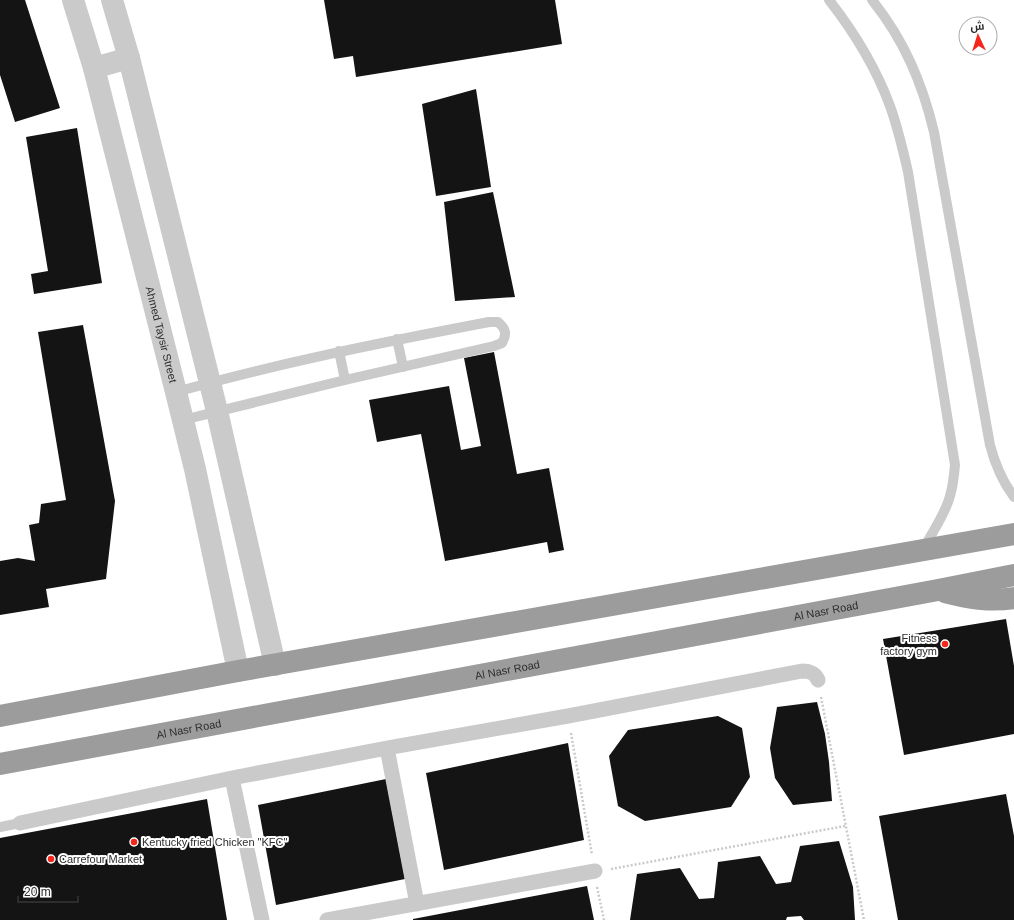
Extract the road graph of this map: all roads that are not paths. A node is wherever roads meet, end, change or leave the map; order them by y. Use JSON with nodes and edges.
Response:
{"nodes":[{"id":1,"x":73,"y":0,"type":"edge"},
{"id":2,"x":112,"y":0,"type":"edge"},
{"id":3,"x":829,"y":0,"type":"edge"},
{"id":4,"x":872,"y":0,"type":"edge"},
{"id":5,"x":129,"y":58,"type":"junction"},
{"id":6,"x":94,"y":68,"type":"junction"},
{"id":7,"x":397,"y":339,"type":"junction"},
{"id":8,"x":339,"y":351,"type":"junction"},
{"id":9,"x":402,"y":367,"type":"junction"},
{"id":10,"x":345,"y":380,"type":"junction"},
{"id":11,"x":210,"y":383,"type":"junction"},
{"id":12,"x":176,"y":392,"type":"junction"},
{"id":13,"x":217,"y":412,"type":"junction"},
{"id":14,"x":183,"y":420,"type":"junction"},
{"id":15,"x":228,"y":460,"type":"junction"},
{"id":16,"x":195,"y":469,"type":"junction"},
{"id":17,"x":1014,"y":497,"type":"edge"},
{"id":18,"x":1014,"y":534,"type":"edge"},
{"id":19,"x":923,"y":550,"type":"junction"},
{"id":20,"x":1014,"y":575,"type":"edge"},
{"id":21,"x":938,"y":590,"type":"junction"},
{"id":22,"x":1014,"y":598,"type":"edge"},
{"id":23,"x":275,"y":664,"type":"junction"},
{"id":24,"x":238,"y":671,"type":"junction"},
{"id":25,"x":818,"y":680,"type":"road end"},
{"id":26,"x":0,"y":716,"type":"edge"},
{"id":27,"x":387,"y":748,"type":"junction"},
{"id":28,"x":0,"y":764,"type":"edge"},
{"id":29,"x":232,"y":778,"type":"junction"},
{"id":30,"x":20,"y":823,"type":"joint"},
{"id":31,"x":0,"y":827,"type":"edge"},
{"id":32,"x":594,"y":872,"type":"road end"},
{"id":33,"x":417,"y":904,"type":"junction"},
{"id":34,"x":262,"y":920,"type":"edge"},
{"id":35,"x":327,"y":920,"type":"edge"}],
"edges":[{"from":1,"to":6,"type":"street","name":"Ahmed Taysir Street"},
{"from":2,"to":5,"type":"street"},
{"from":3,"to":19,"type":"lane"},
{"from":4,"to":17,"type":"lane"},
{"from":5,"to":6,"type":"street"},
{"from":5,"to":11,"type":"street"},
{"from":6,"to":12,"type":"street","name":"Ahmed Taysir Street"},
{"from":7,"to":8,"type":"lane"},
{"from":7,"to":9,"type":"lane"},
{"from":7,"to":9,"type":"lane"},
{"from":8,"to":10,"type":"lane"},
{"from":8,"to":11,"type":"lane"},
{"from":9,"to":10,"type":"lane"},
{"from":10,"to":13,"type":"lane"},
{"from":11,"to":12,"type":"lane"},
{"from":11,"to":13,"type":"street"},
{"from":12,"to":14,"type":"street","name":"Ahmed Taysir Street"},
{"from":13,"to":14,"type":"lane"},
{"from":13,"to":15,"type":"street"},
{"from":14,"to":16,"type":"street","name":"Ahmed Taysir Street"},
{"from":15,"to":16,"type":"street"},
{"from":15,"to":23,"type":"street"},
{"from":16,"to":24,"type":"street","name":"Ahmed Taysir Street"},
{"from":18,"to":19,"type":"highway"},
{"from":19,"to":23,"type":"highway"},
{"from":20,"to":21,"type":"highway"},
{"from":21,"to":22,"type":"highway","name":"Al Nasr Road"},
{"from":21,"to":28,"type":"highway","name":"Al Nasr Road"},
{"from":23,"to":24,"type":"highway"},
{"from":24,"to":26,"type":"highway"},
{"from":25,"to":27,"type":"street"},
{"from":27,"to":29,"type":"street"},
{"from":27,"to":33,"type":"street"},
{"from":29,"to":30,"type":"street"},
{"from":29,"to":34,"type":"street"},
{"from":30,"to":31,"type":"lane"},
{"from":32,"to":33,"type":"street"},
{"from":33,"to":35,"type":"street"}]}
